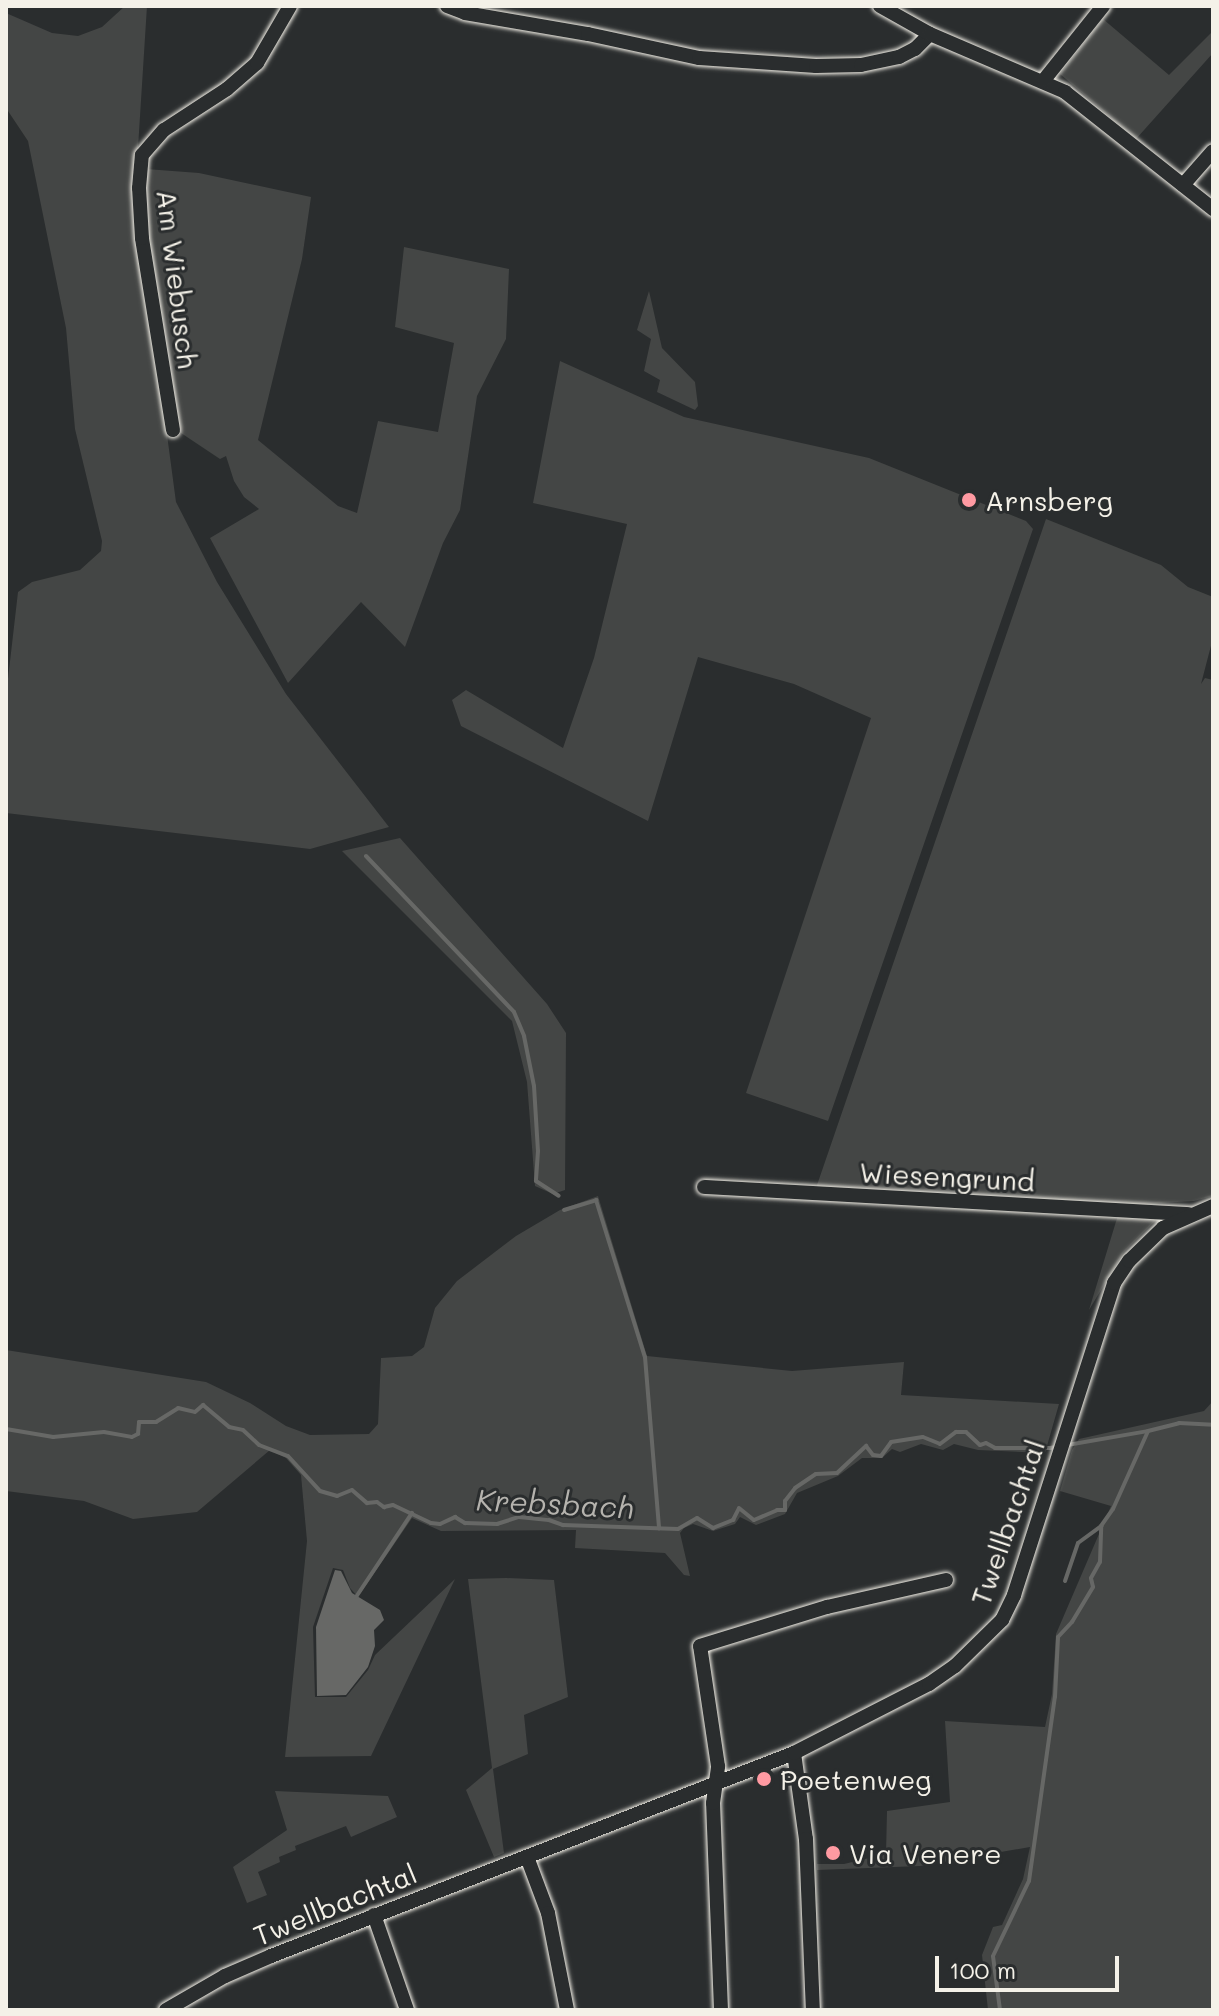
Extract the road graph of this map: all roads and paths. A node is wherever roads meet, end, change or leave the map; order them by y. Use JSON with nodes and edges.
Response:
{"nodes":[{"id":1,"x":290,"y":6,"type":"edge"},
{"id":2,"x":447,"y":6,"type":"edge"},
{"id":3,"x":880,"y":6,"type":"edge"},
{"id":4,"x":1103,"y":6,"type":"edge"},
{"id":5,"x":930,"y":34,"type":"junction"},
{"id":6,"x":1044,"y":80,"type":"junction"},
{"id":7,"x":1213,"y":151,"type":"edge"},
{"id":8,"x":1183,"y":185,"type":"junction"},
{"id":9,"x":1213,"y":209,"type":"edge"},
{"id":10,"x":173,"y":430,"type":"dead end"},
{"id":11,"x":704,"y":1187,"type":"dead end"},
{"id":12,"x":1213,"y":1206,"type":"edge"},
{"id":13,"x":1188,"y":1214,"type":"junction"},
{"id":14,"x":946,"y":1580,"type":"dead end"},
{"id":15,"x":794,"y":1753,"type":"junction"},
{"id":16,"x":717,"y":1784,"type":"junction"},
{"id":17,"x":527,"y":1857,"type":"junction"},
{"id":18,"x":374,"y":1915,"type":"junction"},
{"id":19,"x":176,"y":2007,"type":"edge"},
{"id":20,"x":407,"y":2010,"type":"edge"},
{"id":21,"x":567,"y":2010,"type":"edge"},
{"id":22,"x":721,"y":2010,"type":"edge"},
{"id":23,"x":813,"y":2010,"type":"edge"}],
"edges":[{"from":1,"to":10,"type":"street","name":"Am Wiebusch"},
{"from":2,"to":5,"type":"street"},
{"from":3,"to":5,"type":"street"},
{"from":4,"to":6,"type":"street"},
{"from":5,"to":6,"type":"street"},
{"from":6,"to":8,"type":"street"},
{"from":7,"to":8,"type":"street"},
{"from":8,"to":9,"type":"street"},
{"from":11,"to":13,"type":"street","name":"Wiesengrund"},
{"from":12,"to":13,"type":"street","name":"Twellbachtal"},
{"from":13,"to":15,"type":"street","name":"Twellbachtal"},
{"from":14,"to":16,"type":"street"},
{"from":15,"to":16,"type":"street","name":"Twellbachtal"},
{"from":15,"to":23,"type":"street"},
{"from":16,"to":17,"type":"street","name":"Twellbachtal"},
{"from":16,"to":22,"type":"street"},
{"from":17,"to":18,"type":"street","name":"Twellbachtal"},
{"from":17,"to":21,"type":"street"},
{"from":18,"to":19,"type":"street","name":"Twellbachtal"},
{"from":18,"to":20,"type":"street"}]}
